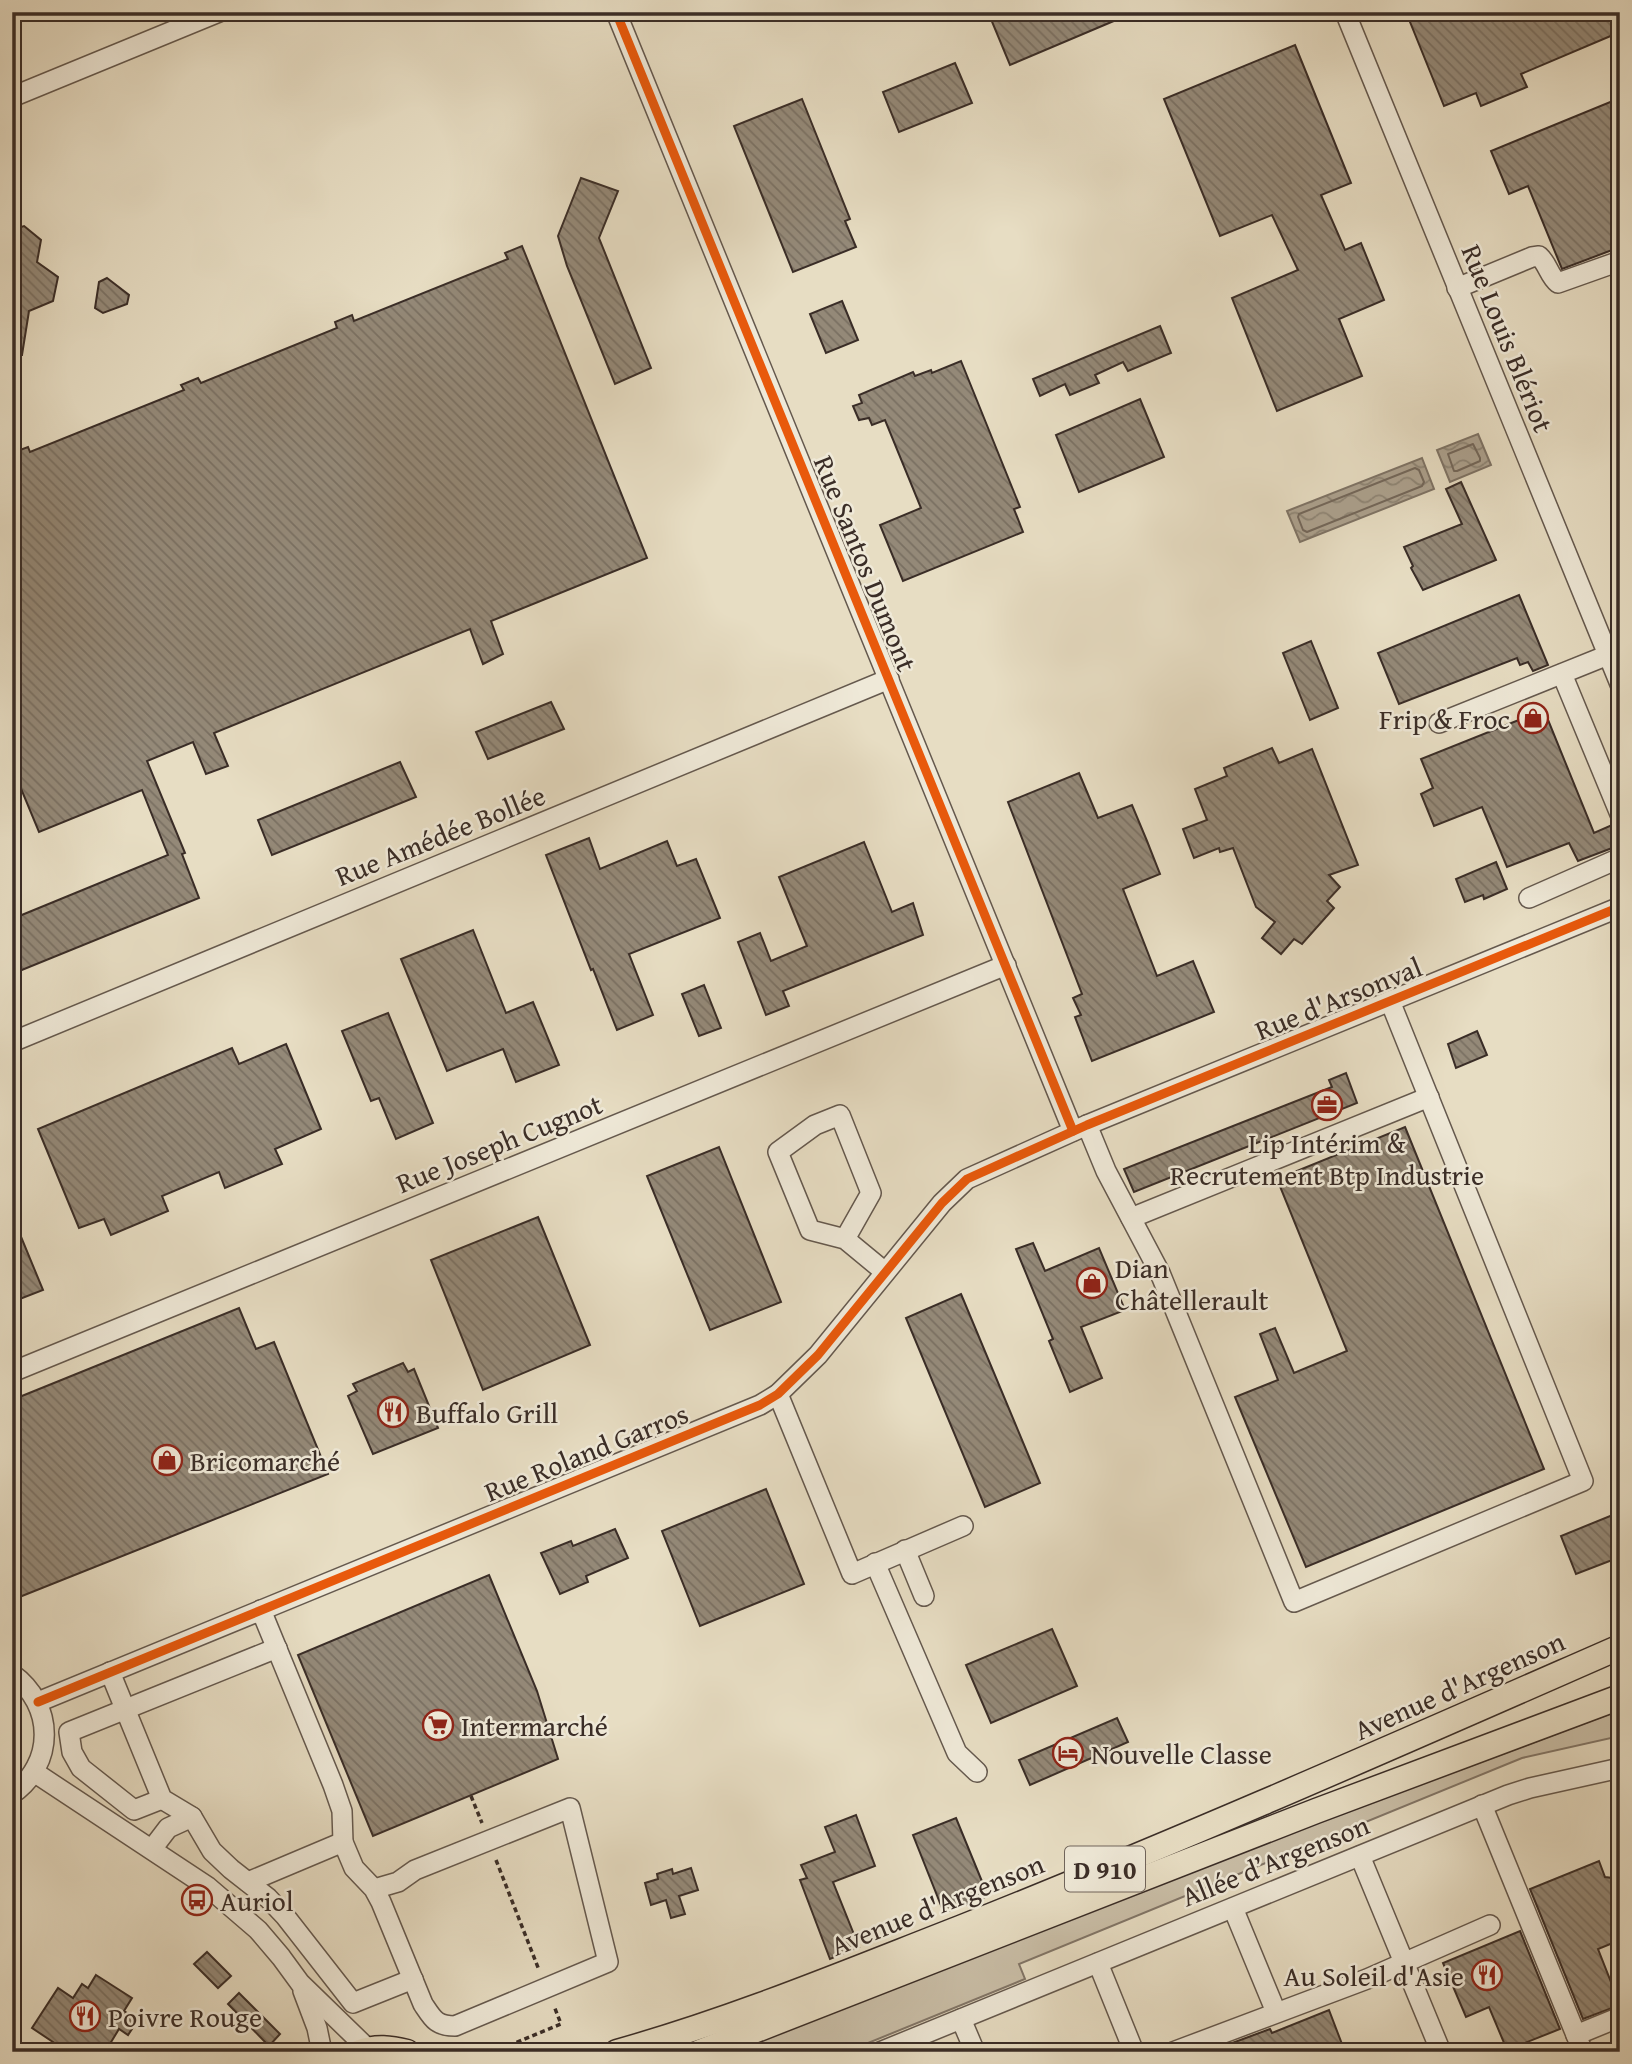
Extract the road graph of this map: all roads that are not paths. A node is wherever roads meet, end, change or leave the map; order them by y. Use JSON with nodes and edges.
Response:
{"nodes":[{"id":1,"x":219,"y":12,"type":"edge"},
{"id":2,"x":616,"y":12,"type":"edge"},
{"id":3,"x":1345,"y":12,"type":"edge"},
{"id":4,"x":12,"y":97,"type":"edge"},
{"id":5,"x":1620,"y":261,"type":"edge"},
{"id":6,"x":1457,"y":288,"type":"junction"},
{"id":7,"x":1608,"y":655,"type":"junction"},
{"id":8,"x":1562,"y":674,"type":"junction"},
{"id":9,"x":889,"y":679,"type":"junction"},
{"id":10,"x":1620,"y":684,"type":"edge"},
{"id":11,"x":1438,"y":723,"type":"dead end"},
{"id":12,"x":1620,"y":814,"type":"edge"},
{"id":13,"x":1620,"y":858,"type":"edge"},
{"id":14,"x":1529,"y":898,"type":"dead end"},
{"id":15,"x":1620,"y":907,"type":"edge"},
{"id":16,"x":1006,"y":965,"type":"junction"},
{"id":17,"x":1390,"y":1001,"type":"junction"},
{"id":18,"x":12,"y":1042,"type":"edge"},
{"id":19,"x":1429,"y":1097,"type":"junction"},
{"id":20,"x":1080,"y":1128,"type":"junction"},
{"id":21,"x":1131,"y":1218,"type":"junction"},
{"id":22,"x":845,"y":1239,"type":"junction"},
{"id":23,"x":885,"y":1272,"type":"junction"},
{"id":24,"x":12,"y":1372,"type":"edge"},
{"id":25,"x":778,"y":1394,"type":"junction"},
{"id":26,"x":963,"y":1526,"type":"dead end"},
{"id":27,"x":905,"y":1550,"type":"junction"},
{"id":28,"x":875,"y":1563,"type":"junction"},
{"id":29,"x":924,"y":1596,"type":"dead end"},
{"id":30,"x":261,"y":1610,"type":"junction"},
{"id":31,"x":1620,"y":1647,"type":"edge"},
{"id":32,"x":277,"y":1648,"type":"junction"},
{"id":33,"x":110,"y":1672,"type":"junction"},
{"id":34,"x":12,"y":1674,"type":"edge"},
{"id":35,"x":1620,"y":1697,"type":"edge"},
{"id":36,"x":38,"y":1702,"type":"junction"},
{"id":37,"x":125,"y":1709,"type":"junction"},
{"id":38,"x":1620,"y":1768,"type":"edge"},
{"id":39,"x":34,"y":1772,"type":"junction"},
{"id":40,"x":977,"y":1772,"type":"dead end"},
{"id":41,"x":12,"y":1794,"type":"edge"},
{"id":42,"x":162,"y":1799,"type":"junction"},
{"id":43,"x":1482,"y":1805,"type":"junction"},
{"id":44,"x":192,"y":1817,"type":"junction"},
{"id":45,"x":343,"y":1842,"type":"junction"},
{"id":46,"x":152,"y":1849,"type":"junction"},
{"id":47,"x":1360,"y":1856,"type":"junction"},
{"id":48,"x":248,"y":1882,"type":"junction"},
{"id":49,"x":374,"y":1889,"type":"junction"},
{"id":50,"x":1233,"y":1908,"type":"junction"},
{"id":51,"x":1490,"y":1925,"type":"dead end"},
{"id":52,"x":1098,"y":1963,"type":"junction"},
{"id":53,"x":1404,"y":1963,"type":"junction"},
{"id":54,"x":413,"y":1979,"type":"junction"},
{"id":55,"x":300,"y":1983,"type":"junction"},
{"id":56,"x":1276,"y":2011,"type":"junction"},
{"id":57,"x":1620,"y":2017,"type":"edge"},
{"id":58,"x":961,"y":2019,"type":"junction"},
{"id":59,"x":1579,"y":2043,"type":"edge"},
{"id":60,"x":364,"y":2050,"type":"edge"},
{"id":61,"x":322,"y":2052,"type":"edge"},
{"id":62,"x":407,"y":2052,"type":"edge"},
{"id":63,"x":617,"y":2052,"type":"edge"},
{"id":64,"x":700,"y":2052,"type":"edge"},
{"id":65,"x":880,"y":2052,"type":"edge"},
{"id":66,"x":975,"y":2052,"type":"edge"},
{"id":67,"x":1134,"y":2052,"type":"edge"},
{"id":68,"x":1173,"y":2052,"type":"edge"},
{"id":69,"x":1441,"y":2052,"type":"edge"}],
"edges":[{"from":1,"to":4,"type":"street"},
{"from":2,"to":9,"type":"street","name":"Rue Santos Dumont"},
{"from":3,"to":6,"type":"street","name":"Rue Louis Blériot"},
{"from":5,"to":6,"type":"street"},
{"from":6,"to":7,"type":"street","name":"Rue Louis Blériot"},
{"from":7,"to":8,"type":"street"},
{"from":7,"to":10,"type":"street","name":"Rue Louis Blériot"},
{"from":8,"to":11,"type":"street"},
{"from":8,"to":12,"type":"street"},
{"from":9,"to":16,"type":"street","name":"Rue Santos Dumont"},
{"from":9,"to":18,"type":"street","name":"Rue Amédée Bollée"},
{"from":13,"to":14,"type":"street"},
{"from":15,"to":17,"type":"street","name":"Rue d'Arsonval"},
{"from":16,"to":20,"type":"street","name":"Rue Santos Dumont"},
{"from":16,"to":24,"type":"street","name":"Rue Joseph Cugnot"},
{"from":17,"to":19,"type":"street"},
{"from":17,"to":20,"type":"street","name":"Rue d'Arsonval"},
{"from":19,"to":21,"type":"street"},
{"from":19,"to":21,"type":"street","name":"Rue Santos Dumont"},
{"from":20,"to":21,"type":"street","name":"Rue Santos Dumont"},
{"from":20,"to":23,"type":"street","name":"Rue Roland Garros"},
{"from":22,"to":22,"type":"street"},
{"from":22,"to":23,"type":"street"},
{"from":23,"to":25,"type":"street","name":"Rue Roland Garros"},
{"from":25,"to":28,"type":"street"},
{"from":25,"to":30,"type":"street","name":"Rue Roland Garros"},
{"from":26,"to":27,"type":"street"},
{"from":27,"to":28,"type":"street"},
{"from":27,"to":29,"type":"street"},
{"from":28,"to":40,"type":"street"},
{"from":30,"to":32,"type":"street"},
{"from":30,"to":33,"type":"street","name":"Rue Roland Garros"},
{"from":31,"to":63,"type":"main road","name":"Avenue d'Argenson","number":"D 910"},
{"from":32,"to":37,"type":"street"},
{"from":32,"to":45,"type":"street"},
{"from":33,"to":36,"type":"street","name":"Rue Roland Garros"},
{"from":33,"to":37,"type":"street"},
{"from":34,"to":36,"type":"street"},
{"from":35,"to":64,"type":"main road","name":"Avenue d'Argenson","number":"D 910"},
{"from":36,"to":39,"type":"street"},
{"from":37,"to":42,"type":"street"},
{"from":37,"to":42,"type":"street"},
{"from":38,"to":43,"type":"street","name":"Allée d’Argenson"},
{"from":39,"to":41,"type":"street"},
{"from":39,"to":46,"type":"street"},
{"from":42,"to":44,"type":"street"},
{"from":43,"to":47,"type":"street","name":"Allée d’Argenson"},
{"from":43,"to":59,"type":"street"},
{"from":44,"to":46,"type":"street"},
{"from":44,"to":48,"type":"street"},
{"from":45,"to":48,"type":"street"},
{"from":45,"to":49,"type":"street"},
{"from":46,"to":55,"type":"street"},
{"from":47,"to":50,"type":"street","name":"Allée d’Argenson"},
{"from":47,"to":53,"type":"street"},
{"from":48,"to":54,"type":"street"},
{"from":49,"to":54,"type":"street"},
{"from":49,"to":54,"type":"street"},
{"from":50,"to":52,"type":"street","name":"Allée d’Argenson"},
{"from":50,"to":56,"type":"street"},
{"from":51,"to":53,"type":"street"},
{"from":52,"to":58,"type":"street","name":"Allée d’Argenson"},
{"from":52,"to":67,"type":"street"},
{"from":53,"to":56,"type":"street"},
{"from":53,"to":69,"type":"street"},
{"from":55,"to":60,"type":"street"},
{"from":55,"to":61,"type":"street"},
{"from":56,"to":68,"type":"street"},
{"from":57,"to":59,"type":"street"},
{"from":58,"to":65,"type":"street","name":"Allée d’Argenson"},
{"from":58,"to":66,"type":"street"},
{"from":60,"to":62,"type":"main road"}]}
